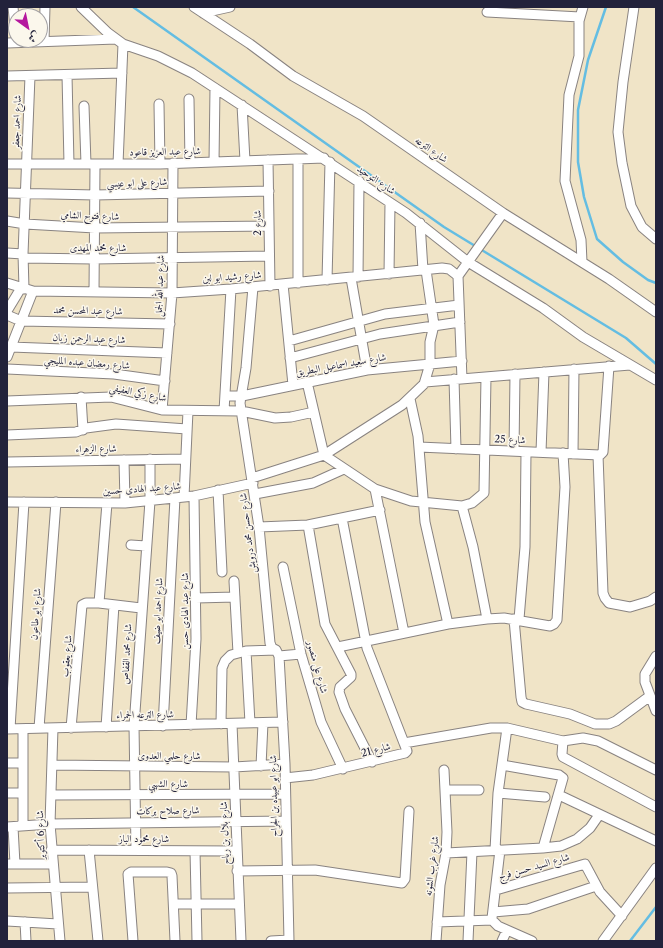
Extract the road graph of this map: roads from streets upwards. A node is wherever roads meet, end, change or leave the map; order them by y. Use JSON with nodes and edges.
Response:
{"nodes":[{"id":1,"x":81,"y":7,"type":"edge"},
{"id":2,"x":194,"y":7,"type":"edge"},
{"id":3,"x":230,"y":7,"type":"edge"},
{"id":4,"x":583,"y":7,"type":"edge"},
{"id":5,"x":634,"y":7,"type":"edge"},
{"id":6,"x":487,"y":12,"type":"dead end"},
{"id":7,"x":203,"y":13,"type":"junction"},
{"id":8,"x":580,"y":17,"type":"junction"},
{"id":9,"x":48,"y":42,"type":"edge"},
{"id":10,"x":119,"y":42,"type":"junction"},
{"id":11,"x":122,"y":73,"type":"junction"},
{"id":12,"x":67,"y":75,"type":"junction"},
{"id":13,"x":7,"y":76,"type":"edge"},
{"id":14,"x":30,"y":76,"type":"junction"},
{"id":15,"x":215,"y":88,"type":"junction"},
{"id":16,"x":189,"y":99,"type":"dead end"},
{"id":17,"x":159,"y":104,"type":"dead end"},
{"id":18,"x":242,"y":105,"type":"junction"},
{"id":19,"x":84,"y":106,"type":"dead end"},
{"id":20,"x":298,"y":159,"type":"junction"},
{"id":21,"x":268,"y":160,"type":"junction"},
{"id":22,"x":327,"y":160,"type":"junction"},
{"id":23,"x":244,"y":161,"type":"junction"},
{"id":24,"x":190,"y":162,"type":"junction"},
{"id":25,"x":214,"y":162,"type":"junction"},
{"id":26,"x":173,"y":163,"type":"junction"},
{"id":27,"x":7,"y":164,"type":"edge"},
{"id":28,"x":27,"y":164,"type":"junction"},
{"id":29,"x":69,"y":164,"type":"junction"},
{"id":30,"x":91,"y":164,"type":"junction"},
{"id":31,"x":118,"y":164,"type":"junction"},
{"id":32,"x":160,"y":164,"type":"junction"},
{"id":33,"x":359,"y":182,"type":"junction"},
{"id":34,"x":269,"y":191,"type":"junction"},
{"id":35,"x":173,"y":192,"type":"junction"},
{"id":36,"x":7,"y":193,"type":"edge"},
{"id":37,"x":25,"y":194,"type":"junction"},
{"id":38,"x":95,"y":195,"type":"junction"},
{"id":39,"x":390,"y":202,"type":"junction"},
{"id":40,"x":503,"y":212,"type":"junction"},
{"id":41,"x":7,"y":221,"type":"edge"},
{"id":42,"x":420,"y":223,"type":"junction"},
{"id":43,"x":25,"y":224,"type":"junction"},
{"id":44,"x":269,"y":226,"type":"junction"},
{"id":45,"x":95,"y":228,"type":"junction"},
{"id":46,"x":173,"y":228,"type":"junction"},
{"id":47,"x":656,"y":239,"type":"edge"},
{"id":48,"x":7,"y":253,"type":"edge"},
{"id":49,"x":23,"y":256,"type":"junction"},
{"id":50,"x":269,"y":256,"type":"junction"},
{"id":51,"x":173,"y":258,"type":"junction"},
{"id":52,"x":94,"y":259,"type":"junction"},
{"id":53,"x":468,"y":262,"type":"junction"},
{"id":54,"x":582,"y":262,"type":"junction"},
{"id":55,"x":424,"y":270,"type":"junction"},
{"id":56,"x":389,"y":274,"type":"junction"},
{"id":57,"x":458,"y":276,"type":"junction"},
{"id":58,"x":355,"y":278,"type":"junction"},
{"id":59,"x":327,"y":280,"type":"junction"},
{"id":60,"x":7,"y":283,"type":"edge"},
{"id":61,"x":298,"y":283,"type":"junction"},
{"id":62,"x":283,"y":284,"type":"junction"},
{"id":63,"x":270,"y":286,"type":"junction"},
{"id":64,"x":253,"y":287,"type":"junction"},
{"id":65,"x":26,"y":289,"type":"junction"},
{"id":66,"x":231,"y":289,"type":"junction"},
{"id":67,"x":94,"y":292,"type":"junction"},
{"id":68,"x":172,"y":292,"type":"junction"},
{"id":69,"x":459,"y":304,"type":"junction"},
{"id":70,"x":432,"y":308,"type":"junction"},
{"id":71,"x":7,"y":311,"type":"edge"},
{"id":72,"x":656,"y":312,"type":"edge"},
{"id":73,"x":7,"y":315,"type":"edge"},
{"id":74,"x":21,"y":321,"type":"junction"},
{"id":75,"x":357,"y":321,"type":"junction"},
{"id":76,"x":460,"y":322,"type":"junction"},
{"id":77,"x":170,"y":324,"type":"junction"},
{"id":78,"x":434,"y":325,"type":"junction"},
{"id":79,"x":361,"y":338,"type":"junction"},
{"id":80,"x":289,"y":342,"type":"junction"},
{"id":81,"x":11,"y":347,"type":"junction"},
{"id":82,"x":167,"y":353,"type":"junction"},
{"id":83,"x":7,"y":357,"type":"edge"},
{"id":84,"x":290,"y":358,"type":"junction"},
{"id":85,"x":462,"y":361,"type":"junction"},
{"id":86,"x":430,"y":364,"type":"junction"},
{"id":87,"x":630,"y":365,"type":"junction"},
{"id":88,"x":609,"y":366,"type":"junction"},
{"id":89,"x":7,"y":369,"type":"edge"},
{"id":90,"x":574,"y":369,"type":"junction"},
{"id":91,"x":367,"y":370,"type":"junction"},
{"id":92,"x":544,"y":372,"type":"junction"},
{"id":93,"x":515,"y":374,"type":"junction"},
{"id":94,"x":486,"y":377,"type":"junction"},
{"id":95,"x":458,"y":379,"type":"junction"},
{"id":96,"x":656,"y":380,"type":"edge"},
{"id":97,"x":165,"y":381,"type":"junction"},
{"id":98,"x":307,"y":382,"type":"junction"},
{"id":99,"x":425,"y":382,"type":"junction"},
{"id":100,"x":293,"y":385,"type":"junction"},
{"id":101,"x":224,"y":396,"type":"junction"},
{"id":102,"x":242,"y":396,"type":"junction"},
{"id":103,"x":81,"y":397,"type":"junction"},
{"id":104,"x":410,"y":399,"type":"junction"},
{"id":105,"x":7,"y":401,"type":"edge"},
{"id":106,"x":162,"y":410,"type":"junction"},
{"id":107,"x":188,"y":411,"type":"junction"},
{"id":108,"x":224,"y":411,"type":"junction"},
{"id":109,"x":241,"y":412,"type":"junction"},
{"id":110,"x":314,"y":412,"type":"junction"},
{"id":111,"x":187,"y":429,"type":"junction"},
{"id":112,"x":83,"y":430,"type":"junction"},
{"id":113,"x":7,"y":435,"type":"edge"},
{"id":114,"x":419,"y":447,"type":"junction"},
{"id":115,"x":456,"y":449,"type":"junction"},
{"id":116,"x":486,"y":450,"type":"junction"},
{"id":117,"x":514,"y":451,"type":"junction"},
{"id":118,"x":526,"y":452,"type":"junction"},
{"id":119,"x":541,"y":452,"type":"junction"},
{"id":120,"x":568,"y":453,"type":"junction"},
{"id":121,"x":324,"y":455,"type":"junction"},
{"id":122,"x":599,"y":455,"type":"junction"},
{"id":123,"x":150,"y":459,"type":"junction"},
{"id":124,"x":185,"y":459,"type":"junction"},
{"id":125,"x":124,"y":460,"type":"junction"},
{"id":126,"x":7,"y":462,"type":"edge"},
{"id":127,"x":344,"y":469,"type":"junction"},
{"id":128,"x":252,"y":480,"type":"junction"},
{"id":129,"x":375,"y":488,"type":"junction"},
{"id":130,"x":218,"y":490,"type":"junction"},
{"id":131,"x":254,"y":494,"type":"junction"},
{"id":132,"x":194,"y":496,"type":"junction"},
{"id":133,"x":179,"y":498,"type":"junction"},
{"id":134,"x":150,"y":501,"type":"junction"},
{"id":135,"x":7,"y":502,"type":"edge"},
{"id":136,"x":24,"y":502,"type":"junction"},
{"id":137,"x":56,"y":502,"type":"junction"},
{"id":138,"x":107,"y":503,"type":"junction"},
{"id":139,"x":125,"y":503,"type":"junction"},
{"id":140,"x":424,"y":503,"type":"junction"},
{"id":141,"x":462,"y":506,"type":"junction"},
{"id":142,"x":380,"y":510,"type":"junction"},
{"id":143,"x":342,"y":518,"type":"junction"},
{"id":144,"x":308,"y":525,"type":"junction"},
{"id":145,"x":259,"y":527,"type":"junction"},
{"id":146,"x":131,"y":545,"type":"dead end"},
{"id":147,"x":146,"y":546,"type":"junction"},
{"id":148,"x":283,"y":567,"type":"dead end"},
{"id":149,"x":222,"y":572,"type":"dead end"},
{"id":150,"x":234,"y":581,"type":"dead end"},
{"id":151,"x":656,"y":596,"type":"edge"},
{"id":152,"x":235,"y":597,"type":"junction"},
{"id":153,"x":196,"y":598,"type":"junction"},
{"id":154,"x":99,"y":603,"type":"junction"},
{"id":155,"x":114,"y":605,"type":"junction"},
{"id":156,"x":141,"y":608,"type":"junction"},
{"id":157,"x":486,"y":619,"type":"junction"},
{"id":158,"x":517,"y":619,"type":"junction"},
{"id":159,"x":448,"y":624,"type":"junction"},
{"id":160,"x":404,"y":633,"type":"junction"},
{"id":161,"x":366,"y":642,"type":"junction"},
{"id":162,"x":338,"y":647,"type":"junction"},
{"id":163,"x":242,"y":652,"type":"junction"},
{"id":164,"x":278,"y":653,"type":"junction"},
{"id":165,"x":302,"y":654,"type":"junction"},
{"id":166,"x":656,"y":656,"type":"edge"},
{"id":167,"x":650,"y":696,"type":"junction"},
{"id":168,"x":656,"y":711,"type":"edge"},
{"id":169,"x":283,"y":722,"type":"junction"},
{"id":170,"x":250,"y":723,"type":"junction"},
{"id":171,"x":263,"y":723,"type":"junction"},
{"id":172,"x":221,"y":724,"type":"junction"},
{"id":173,"x":232,"y":724,"type":"junction"},
{"id":174,"x":192,"y":725,"type":"junction"},
{"id":175,"x":134,"y":726,"type":"junction"},
{"id":176,"x":163,"y":726,"type":"junction"},
{"id":177,"x":106,"y":727,"type":"junction"},
{"id":178,"x":39,"y":728,"type":"junction"},
{"id":179,"x":53,"y":728,"type":"junction"},
{"id":180,"x":71,"y":728,"type":"junction"},
{"id":181,"x":507,"y":728,"type":"junction"},
{"id":182,"x":8,"y":729,"type":"edge"},
{"id":183,"x":23,"y":729,"type":"junction"},
{"id":184,"x":563,"y":741,"type":"junction"},
{"id":185,"x":404,"y":743,"type":"junction"},
{"id":186,"x":372,"y":762,"type":"junction"},
{"id":187,"x":23,"y":763,"type":"junction"},
{"id":188,"x":7,"y":764,"type":"edge"},
{"id":189,"x":285,"y":764,"type":"junction"},
{"id":190,"x":52,"y":765,"type":"junction"},
{"id":191,"x":502,"y":765,"type":"junction"},
{"id":192,"x":135,"y":766,"type":"junction"},
{"id":193,"x":261,"y":766,"type":"junction"},
{"id":194,"x":234,"y":767,"type":"junction"},
{"id":195,"x":656,"y":767,"type":"edge"},
{"id":196,"x":343,"y":769,"type":"junction"},
{"id":197,"x":444,"y":770,"type":"dead end"},
{"id":198,"x":285,"y":778,"type":"junction"},
{"id":199,"x":445,"y":790,"type":"junction"},
{"id":200,"x":479,"y":790,"type":"dead end"},
{"id":201,"x":7,"y":793,"type":"edge"},
{"id":202,"x":23,"y":793,"type":"junction"},
{"id":203,"x":498,"y":793,"type":"junction"},
{"id":204,"x":234,"y":794,"type":"junction"},
{"id":205,"x":285,"y":794,"type":"junction"},
{"id":206,"x":135,"y":795,"type":"junction"},
{"id":207,"x":559,"y":795,"type":"junction"},
{"id":208,"x":51,"y":796,"type":"junction"},
{"id":209,"x":545,"y":797,"type":"dead end"},
{"id":210,"x":656,"y":807,"type":"edge"},
{"id":211,"x":409,"y":812,"type":"dead end"},
{"id":212,"x":599,"y":814,"type":"junction"},
{"id":213,"x":286,"y":821,"type":"junction"},
{"id":214,"x":235,"y":822,"type":"junction"},
{"id":215,"x":135,"y":823,"type":"junction"},
{"id":216,"x":50,"y":824,"type":"junction"},
{"id":217,"x":14,"y":827,"type":"edge"},
{"id":218,"x":656,"y":841,"type":"edge"},
{"id":219,"x":543,"y":848,"type":"junction"},
{"id":220,"x":52,"y":850,"type":"junction"},
{"id":221,"x":90,"y":850,"type":"junction"},
{"id":222,"x":136,"y":850,"type":"junction"},
{"id":223,"x":497,"y":850,"type":"junction"},
{"id":224,"x":194,"y":851,"type":"junction"},
{"id":225,"x":236,"y":851,"type":"junction"},
{"id":226,"x":472,"y":852,"type":"junction"},
{"id":227,"x":446,"y":853,"type":"junction"},
{"id":228,"x":11,"y":864,"type":"edge"},
{"id":229,"x":53,"y":864,"type":"junction"},
{"id":230,"x":656,"y":868,"type":"edge"},
{"id":231,"x":287,"y":870,"type":"junction"},
{"id":232,"x":237,"y":871,"type":"junction"},
{"id":233,"x":596,"y":886,"type":"junction"},
{"id":234,"x":92,"y":887,"type":"junction"},
{"id":235,"x":7,"y":888,"type":"edge"},
{"id":236,"x":55,"y":888,"type":"junction"},
{"id":237,"x":496,"y":890,"type":"junction"},
{"id":238,"x":196,"y":903,"type":"junction"},
{"id":239,"x":174,"y":904,"type":"junction"},
{"id":240,"x":238,"y":904,"type":"junction"},
{"id":241,"x":492,"y":916,"type":"junction"},
{"id":242,"x":622,"y":916,"type":"junction"},
{"id":243,"x":7,"y":921,"type":"edge"},
{"id":244,"x":469,"y":921,"type":"junction"},
{"id":245,"x":25,"y":922,"type":"junction"},
{"id":246,"x":437,"y":922,"type":"junction"},
{"id":247,"x":58,"y":924,"type":"junction"},
{"id":248,"x":507,"y":930,"type":"junction"},
{"id":249,"x":289,"y":940,"type":"edge"},
{"id":250,"x":26,"y":941,"type":"edge"},
{"id":251,"x":60,"y":941,"type":"edge"},
{"id":252,"x":98,"y":941,"type":"edge"},
{"id":253,"x":133,"y":941,"type":"edge"},
{"id":254,"x":176,"y":941,"type":"edge"},
{"id":255,"x":197,"y":941,"type":"edge"},
{"id":256,"x":241,"y":941,"type":"edge"},
{"id":257,"x":271,"y":941,"type":"edge"},
{"id":258,"x":436,"y":941,"type":"edge"},
{"id":259,"x":468,"y":941,"type":"edge"},
{"id":260,"x":502,"y":941,"type":"edge"},
{"id":261,"x":532,"y":941,"type":"edge"},
{"id":262,"x":603,"y":941,"type":"edge"}],
"edges":[{"from":1,"to":10,"type":"street","name":"شارع التوحيد"},
{"from":2,"to":7,"type":"street","name":"شارع الترعه"},
{"from":3,"to":7,"type":"street"},
{"from":4,"to":8,"type":"street"},
{"from":5,"to":47,"type":"street"},
{"from":6,"to":8,"type":"street"},
{"from":7,"to":40,"type":"street","name":"شارع الترعه"},
{"from":8,"to":54,"type":"street"},
{"from":9,"to":10,"type":"street"},
{"from":10,"to":11,"type":"street"},
{"from":10,"to":15,"type":"street","name":"شارع التوحيد"},
{"from":11,"to":12,"type":"street"},
{"from":11,"to":31,"type":"street"},
{"from":12,"to":14,"type":"street"},
{"from":12,"to":29,"type":"street"},
{"from":13,"to":14,"type":"street"},
{"from":14,"to":28,"type":"street","name":"شارع احمد جعفر"},
{"from":15,"to":18,"type":"street","name":"شارع التوحيد"},
{"from":15,"to":25,"type":"street"},
{"from":16,"to":24,"type":"street"},
{"from":17,"to":32,"type":"street"},
{"from":18,"to":22,"type":"street","name":"شارع التوحيد"},
{"from":18,"to":23,"type":"street"},
{"from":19,"to":30,"type":"street"},
{"from":20,"to":21,"type":"street","name":"شارع عبد العزيز قاعود"},
{"from":20,"to":22,"type":"street","name":"شارع عبد العزيز قاعود"},
{"from":20,"to":61,"type":"street"},
{"from":21,"to":23,"type":"street","name":"شارع عبد العزيز قاعود"},
{"from":21,"to":34,"type":"street","name":"شارع 2"},
{"from":22,"to":33,"type":"street","name":"شارع التوحيد"},
{"from":22,"to":59,"type":"street"},
{"from":23,"to":25,"type":"street","name":"شارع عبد العزيز قاعود"},
{"from":24,"to":25,"type":"street","name":"شارع عبد العزيز قاعود"},
{"from":24,"to":26,"type":"street","name":"شارع عبد العزيز قاعود"},
{"from":26,"to":32,"type":"street","name":"شارع عبد العزيز قاعود"},
{"from":26,"to":35,"type":"street","name":"شارع عبد الله الجمل"},
{"from":27,"to":28,"type":"street","name":"شارع عبد العزيز قاعود"},
{"from":28,"to":29,"type":"street","name":"شارع عبد العزيز قاعود"},
{"from":28,"to":37,"type":"street","name":"شارع احمد جعفر"},
{"from":29,"to":30,"type":"street","name":"شارع عبد العزيز قاعود"},
{"from":30,"to":31,"type":"street","name":"شارع عبد العزيز قاعود"},
{"from":30,"to":38,"type":"street"},
{"from":31,"to":32,"type":"street","name":"شارع عبد العزيز قاعود"},
{"from":33,"to":39,"type":"street","name":"شارع التوحيد"},
{"from":33,"to":58,"type":"street"},
{"from":34,"to":35,"type":"street","name":"شارع على ابو عيسي"},
{"from":34,"to":44,"type":"street","name":"شارع 2"},
{"from":35,"to":38,"type":"street","name":"شارع على ابو عيسي"},
{"from":35,"to":46,"type":"street","name":"شارع عبد الله الجمل"},
{"from":36,"to":37,"type":"street","name":"شارع على ابو عيسي"},
{"from":37,"to":38,"type":"street","name":"شارع على ابو عيسي"},
{"from":37,"to":43,"type":"street","name":"شارع احمد جعفر"},
{"from":38,"to":45,"type":"street"},
{"from":39,"to":42,"type":"street","name":"شارع التوحيد"},
{"from":39,"to":56,"type":"street"},
{"from":40,"to":53,"type":"street"},
{"from":40,"to":54,"type":"street","name":"شارع الترعه"},
{"from":41,"to":43,"type":"street","name":"شارع فتوح الشامي"},
{"from":42,"to":53,"type":"street","name":"شارع التوحيد"},
{"from":42,"to":55,"type":"street"},
{"from":43,"to":45,"type":"street","name":"شارع فتوح الشامي"},
{"from":43,"to":49,"type":"street","name":"شارع احمد جعفر"},
{"from":44,"to":46,"type":"street","name":"شارع فتوح الشامي"},
{"from":44,"to":50,"type":"street","name":"شارع 2"},
{"from":45,"to":46,"type":"street","name":"شارع فتوح الشامي"},
{"from":45,"to":52,"type":"street"},
{"from":46,"to":51,"type":"street","name":"شارع عبد الله الجمل"},
{"from":48,"to":49,"type":"street","name":"شارع محمد المهدى"},
{"from":49,"to":52,"type":"street","name":"شارع محمد المهدى"},
{"from":49,"to":65,"type":"street","name":"شارع احمد جعفر"},
{"from":50,"to":51,"type":"street","name":"شارع محمد المهدى"},
{"from":50,"to":63,"type":"street","name":"شارع 2"},
{"from":51,"to":52,"type":"street","name":"شارع محمد المهدى"},
{"from":51,"to":68,"type":"street","name":"شارع عبد الله الجمل"},
{"from":52,"to":67,"type":"street"},
{"from":53,"to":57,"type":"street"},
{"from":53,"to":87,"type":"street","name":"شارع التوحيد"},
{"from":54,"to":72,"type":"street","name":"شارع الترعه"},
{"from":55,"to":56,"type":"street","name":"شارع رشيد ابو لبن"},
{"from":55,"to":57,"type":"street","name":"شارع رشيد ابو لبن"},
{"from":55,"to":70,"type":"street"},
{"from":56,"to":58,"type":"street","name":"شارع رشيد ابو لبن"},
{"from":57,"to":69,"type":"street"},
{"from":58,"to":59,"type":"street","name":"شارع رشيد ابو لبن"},
{"from":58,"to":75,"type":"street"},
{"from":59,"to":61,"type":"street","name":"شارع رشيد ابو لبن"},
{"from":60,"to":65,"type":"street","name":"شارع رشيد ابو لبن"},
{"from":61,"to":62,"type":"street","name":"شارع رشيد ابو لبن"},
{"from":62,"to":63,"type":"street","name":"شارع رشيد ابو لبن"},
{"from":62,"to":80,"type":"street"},
{"from":63,"to":64,"type":"street","name":"شارع رشيد ابو لبن"},
{"from":64,"to":66,"type":"street","name":"شارع رشيد ابو لبن"},
{"from":64,"to":102,"type":"street","name":"شارع حسن محمد درويش"},
{"from":65,"to":67,"type":"street","name":"شارع رشيد ابو لبن"},
{"from":65,"to":71,"type":"street"},
{"from":65,"to":74,"type":"street"},
{"from":66,"to":68,"type":"street","name":"شارع رشيد ابو لبن"},
{"from":66,"to":101,"type":"street"},
{"from":67,"to":68,"type":"street","name":"شارع رشيد ابو لبن"},
{"from":68,"to":77,"type":"street","name":"شارع عبد الله الجمل"},
{"from":69,"to":70,"type":"street"},
{"from":69,"to":76,"type":"street"},
{"from":70,"to":75,"type":"street"},
{"from":70,"to":78,"type":"street"},
{"from":73,"to":74,"type":"street","name":"شارع عبد المحسن محمد"},
{"from":74,"to":77,"type":"street","name":"شارع عبد المحسن محمد"},
{"from":74,"to":81,"type":"street"},
{"from":75,"to":79,"type":"street"},
{"from":75,"to":80,"type":"street"},
{"from":76,"to":78,"type":"street"},
{"from":76,"to":85,"type":"street"},
{"from":77,"to":82,"type":"street","name":"شارع عبد الله الجمل"},
{"from":78,"to":79,"type":"street"},
{"from":78,"to":86,"type":"street"},
{"from":79,"to":84,"type":"street"},
{"from":79,"to":91,"type":"street"},
{"from":80,"to":84,"type":"street"},
{"from":81,"to":82,"type":"street","name":"شارع عبد الرحمن زيان"},
{"from":81,"to":83,"type":"street"},
{"from":82,"to":97,"type":"street","name":"شارع عبد الله الجمل"},
{"from":84,"to":100,"type":"street"},
{"from":85,"to":86,"type":"street","name":"شارع سعيد اسماعيل البطريق"},
{"from":85,"to":95,"type":"street"},
{"from":86,"to":91,"type":"street","name":"شارع سعيد اسماعيل البطريق"},
{"from":86,"to":99,"type":"street"},
{"from":87,"to":88,"type":"street"},
{"from":87,"to":96,"type":"street","name":"شارع التوحيد"},
{"from":88,"to":90,"type":"street"},
{"from":88,"to":122,"type":"street"},
{"from":89,"to":97,"type":"street","name":"شارع رمضان عبده المليجي"},
{"from":90,"to":92,"type":"street"},
{"from":90,"to":120,"type":"street"},
{"from":91,"to":98,"type":"street","name":"شارع سعيد اسماعيل البطريق"},
{"from":92,"to":93,"type":"street"},
{"from":92,"to":119,"type":"street"},
{"from":93,"to":94,"type":"street"},
{"from":93,"to":117,"type":"street"},
{"from":94,"to":95,"type":"street"},
{"from":94,"to":116,"type":"street"},
{"from":95,"to":99,"type":"street"},
{"from":95,"to":115,"type":"street"},
{"from":97,"to":106,"type":"street","name":"شارع عبد الله الجمل"},
{"from":98,"to":100,"type":"street","name":"شارع سعيد اسماعيل البطريق"},
{"from":98,"to":110,"type":"street"},
{"from":99,"to":104,"type":"street","name":"شارع عبد الهادى حسين"},
{"from":100,"to":102,"type":"street","name":"شارع سعيد اسماعيل البطريق"},
{"from":101,"to":102,"type":"street","name":"شارع سعيد اسماعيل البطريق"},
{"from":101,"to":108,"type":"street"},
{"from":102,"to":109,"type":"street","name":"شارع حسن محمد درويش"},
{"from":103,"to":105,"type":"street","name":"شارع زكي العفيفي"},
{"from":103,"to":106,"type":"street","name":"شارع زكي العفيفي"},
{"from":103,"to":112,"type":"street"},
{"from":104,"to":114,"type":"street"},
{"from":104,"to":121,"type":"street","name":"شارع عبد الهادى حسين"},
{"from":106,"to":107,"type":"street","name":"شارع زكي العفيفي"},
{"from":107,"to":108,"type":"street","name":"شارع زكي العفيفي"},
{"from":107,"to":111,"type":"street","name":"شارع احمد ابو ضيف"},
{"from":108,"to":109,"type":"street","name":"شارع زكي العفيفي"},
{"from":109,"to":110,"type":"street","name":"شارع زكي العفيفي"},
{"from":109,"to":128,"type":"street","name":"شارع حسن محمد درويش"},
{"from":110,"to":121,"type":"street"},
{"from":111,"to":112,"type":"street"},
{"from":111,"to":124,"type":"street","name":"شارع احمد ابو ضيف"},
{"from":112,"to":113,"type":"street"},
{"from":114,"to":115,"type":"street","name":"شارع 25"},
{"from":114,"to":140,"type":"street"},
{"from":115,"to":116,"type":"street","name":"شارع 25"},
{"from":116,"to":117,"type":"street","name":"شارع 25"},
{"from":116,"to":141,"type":"street"},
{"from":117,"to":118,"type":"street","name":"شارع 25"},
{"from":118,"to":119,"type":"street","name":"شارع 25"},
{"from":118,"to":158,"type":"street"},
{"from":119,"to":120,"type":"street","name":"شارع 25"},
{"from":120,"to":122,"type":"street","name":"شارع 25"},
{"from":120,"to":158,"type":"street"},
{"from":121,"to":127,"type":"street"},
{"from":121,"to":128,"type":"street","name":"شارع عبد الهادى حسين"},
{"from":122,"to":151,"type":"street"},
{"from":123,"to":124,"type":"street","name":"شارع الزهراء"},
{"from":123,"to":125,"type":"street","name":"شارع الزهراء"},
{"from":123,"to":134,"type":"street","name":"شارع محمد القفاص"},
{"from":124,"to":133,"type":"street","name":"شارع احمد ابو ضيف"},
{"from":125,"to":126,"type":"street","name":"شارع الزهراء"},
{"from":125,"to":139,"type":"street"},
{"from":127,"to":129,"type":"street"},
{"from":127,"to":131,"type":"street"},
{"from":128,"to":130,"type":"street","name":"شارع عبد الهادى حسين"},
{"from":128,"to":131,"type":"street","name":"شارع حسن محمد درويش"},
{"from":129,"to":140,"type":"street"},
{"from":129,"to":142,"type":"street"},
{"from":130,"to":132,"type":"street","name":"شارع عبد الهادى حسين"},
{"from":130,"to":149,"type":"street"},
{"from":131,"to":145,"type":"street","name":"شارع حسن محمد درويش"},
{"from":132,"to":133,"type":"street","name":"شارع عبد الهادى حسين"},
{"from":132,"to":153,"type":"street","name":"شارع عبد الهادى حسن"},
{"from":133,"to":134,"type":"street","name":"شارع عبد الهادى حسين"},
{"from":133,"to":176,"type":"street","name":"شارع احمد ابو ضيف"},
{"from":134,"to":139,"type":"street","name":"شارع عبد الهادى حسين"},
{"from":134,"to":147,"type":"street","name":"شارع محمد القفاص"},
{"from":135,"to":136,"type":"street","name":"شارع عبد الهادى حسين"},
{"from":136,"to":137,"type":"street","name":"شارع عبد الهادى حسين"},
{"from":136,"to":182,"type":"street"},
{"from":137,"to":138,"type":"street","name":"شارع عبد الهادى حسين"},
{"from":137,"to":178,"type":"street","name":"شارع ابو طاعون"},
{"from":138,"to":139,"type":"street","name":"شارع عبد الهادى حسين"},
{"from":138,"to":154,"type":"street"},
{"from":140,"to":141,"type":"street"},
{"from":140,"to":159,"type":"street"},
{"from":141,"to":157,"type":"street"},
{"from":142,"to":143,"type":"street"},
{"from":142,"to":160,"type":"street"},
{"from":143,"to":144,"type":"street"},
{"from":143,"to":161,"type":"street"},
{"from":144,"to":145,"type":"street"},
{"from":144,"to":162,"type":"street"},
{"from":145,"to":164,"type":"street","name":"شارع حسن محمد درويش"},
{"from":146,"to":147,"type":"street"},
{"from":147,"to":156,"type":"street","name":"شارع محمد القفاص"},
{"from":148,"to":165,"type":"street","name":"شارع على منصور"},
{"from":150,"to":152,"type":"street"},
{"from":152,"to":153,"type":"street"},
{"from":152,"to":163,"type":"street"},
{"from":153,"to":174,"type":"street","name":"شارع عبد الهادى حسن"},
{"from":154,"to":155,"type":"street"},
{"from":154,"to":180,"type":"street","name":"شارع يعقوب"},
{"from":155,"to":156,"type":"street"},
{"from":155,"to":177,"type":"street"},
{"from":156,"to":175,"type":"street","name":"شارع محمد القفاص"},
{"from":157,"to":158,"type":"street"},
{"from":157,"to":159,"type":"street"},
{"from":158,"to":167,"type":"street"},
{"from":159,"to":160,"type":"street"},
{"from":160,"to":161,"type":"street"},
{"from":161,"to":162,"type":"street"},
{"from":161,"to":185,"type":"street"},
{"from":162,"to":186,"type":"street"},
{"from":163,"to":164,"type":"street"},
{"from":163,"to":170,"type":"street"},
{"from":163,"to":172,"type":"street"},
{"from":164,"to":165,"type":"street"},
{"from":164,"to":169,"type":"street","name":"شارع ابو عبيده بن الجراح"},
{"from":165,"to":196,"type":"street","name":"شارع على منصور"},
{"from":166,"to":167,"type":"street"},
{"from":167,"to":168,"type":"street"},
{"from":169,"to":171,"type":"street","name":"شارع الترعه الحمراء"},
{"from":169,"to":189,"type":"street","name":"شارع ابو عبيده بن الجراح"},
{"from":170,"to":171,"type":"street","name":"شارع الترعه الحمراء"},
{"from":170,"to":173,"type":"street","name":"شارع الترعه الحمراء"},
{"from":171,"to":193,"type":"street"},
{"from":172,"to":173,"type":"street","name":"شارع الترعه الحمراء"},
{"from":172,"to":174,"type":"street","name":"شارع الترعه الحمراء"},
{"from":173,"to":194,"type":"street","name":"شارع بلال بن رباح"},
{"from":174,"to":176,"type":"street","name":"شارع الترعه الحمراء"},
{"from":175,"to":176,"type":"street","name":"شارع الترعه الحمراء"},
{"from":175,"to":177,"type":"street","name":"شارع الترعه الحمراء"},
{"from":175,"to":192,"type":"street","name":"شارع محمد القفاص"},
{"from":177,"to":180,"type":"street","name":"شارع الترعه الحمراء"},
{"from":178,"to":179,"type":"street","name":"شارع الترعه الحمراء"},
{"from":178,"to":183,"type":"street","name":"شارع الترعه الحمراء"},
{"from":179,"to":180,"type":"street","name":"شارع الترعه الحمراء"},
{"from":179,"to":190,"type":"street","name":"شارع 6 أكتوبر"},
{"from":181,"to":184,"type":"street","name":"شارع 21"},
{"from":181,"to":185,"type":"street","name":"شارع 21"},
{"from":181,"to":191,"type":"street"},
{"from":182,"to":183,"type":"street","name":"شارع الترعه الحمراء"},
{"from":183,"to":187,"type":"street"},
{"from":184,"to":195,"type":"street"},
{"from":184,"to":210,"type":"street"},
{"from":185,"to":186,"type":"street","name":"شارع 21"},
{"from":186,"to":196,"type":"street","name":"شارع 21"},
{"from":187,"to":188,"type":"street"},
{"from":187,"to":202,"type":"street"},
{"from":189,"to":193,"type":"street","name":"شارع حلمي العدوى"},
{"from":189,"to":198,"type":"street","name":"شارع ابو عبيده بن الجراح"},
{"from":190,"to":192,"type":"street","name":"شارع حلمي العدوى"},
{"from":190,"to":208,"type":"street","name":"شارع 6 أكتوبر"},
{"from":191,"to":203,"type":"street"},
{"from":191,"to":207,"type":"street"},
{"from":192,"to":194,"type":"street","name":"شارع حلمي العدوى"},
{"from":192,"to":206,"type":"street","name":"شارع محمد القفاص"},
{"from":193,"to":194,"type":"street","name":"شارع حلمي العدوى"},
{"from":194,"to":204,"type":"street","name":"شارع بلال بن رباح"},
{"from":196,"to":198,"type":"street","name":"شارع 21"},
{"from":197,"to":199,"type":"street","name":"شارع غرب الشونه"},
{"from":198,"to":205,"type":"street","name":"شارع ابو عبيده بن الجراح"},
{"from":199,"to":200,"type":"street"},
{"from":199,"to":227,"type":"street","name":"شارع غرب الشونه"},
{"from":201,"to":202,"type":"street"},
{"from":202,"to":217,"type":"street"},
{"from":203,"to":209,"type":"street"},
{"from":203,"to":223,"type":"street"},
{"from":204,"to":205,"type":"street","name":"شارع الشهبي"},
{"from":204,"to":206,"type":"street","name":"شارع الشهبي"},
{"from":204,"to":214,"type":"street","name":"شارع بلال بن رباح"},
{"from":205,"to":213,"type":"street","name":"شارع ابو عبيده بن الجراح"},
{"from":206,"to":208,"type":"street","name":"شارع الشهبي"},
{"from":206,"to":215,"type":"street","name":"شارع محمد القفاص"},
{"from":207,"to":212,"type":"street"},
{"from":207,"to":219,"type":"street"},
{"from":208,"to":216,"type":"street","name":"شارع 6 أكتوبر"},
{"from":211,"to":231,"type":"street"},
{"from":212,"to":218,"type":"street"},
{"from":212,"to":219,"type":"street"},
{"from":213,"to":214,"type":"street","name":"شارع صلاح بركات"},
{"from":213,"to":231,"type":"street","name":"شارع ابو عبيده بن الجراح"},
{"from":214,"to":215,"type":"street","name":"شارع صلاح بركات"},
{"from":214,"to":225,"type":"street","name":"شارع بلال بن رباح"},
{"from":215,"to":216,"type":"street","name":"شارع صلاح بركات"},
{"from":215,"to":222,"type":"street","name":"شارع محمد القفاص"},
{"from":216,"to":217,"type":"street","name":"شارع صلاح بركات"},
{"from":216,"to":220,"type":"street","name":"شارع 6 أكتوبر"},
{"from":217,"to":228,"type":"street"},
{"from":219,"to":223,"type":"street"},
{"from":220,"to":221,"type":"street","name":"شارع محمود الباز"},
{"from":220,"to":229,"type":"street","name":"شارع 6 أكتوبر"},
{"from":221,"to":222,"type":"street","name":"شارع محمود الباز"},
{"from":221,"to":234,"type":"street"},
{"from":222,"to":224,"type":"street","name":"شارع محمود الباز"},
{"from":223,"to":226,"type":"street"},
{"from":223,"to":237,"type":"street"},
{"from":224,"to":225,"type":"street","name":"شارع محمود الباز"},
{"from":224,"to":238,"type":"street"},
{"from":225,"to":232,"type":"street","name":"شارع بلال بن رباح"},
{"from":226,"to":227,"type":"street"},
{"from":226,"to":244,"type":"street"},
{"from":227,"to":246,"type":"street","name":"شارع غرب الشونه"},
{"from":228,"to":229,"type":"street"},
{"from":229,"to":236,"type":"street","name":"شارع 6 أكتوبر"},
{"from":230,"to":242,"type":"street"},
{"from":231,"to":232,"type":"street"},
{"from":231,"to":249,"type":"street","name":"شارع ابو عبيده بن الجراح"},
{"from":232,"to":240,"type":"street","name":"شارع بلال بن رباح"},
{"from":233,"to":237,"type":"street","name":"شارع السيد حسن فرج"},
{"from":233,"to":241,"type":"street"},
{"from":233,"to":242,"type":"street","name":"شارع السيد حسن فرج"},
{"from":234,"to":236,"type":"street"},
{"from":234,"to":252,"type":"street"},
{"from":235,"to":236,"type":"street"},
{"from":236,"to":247,"type":"street","name":"شارع 6 أكتوبر"},
{"from":237,"to":241,"type":"street"},
{"from":238,"to":239,"type":"street"},
{"from":238,"to":240,"type":"street"},
{"from":238,"to":255,"type":"street"},
{"from":239,"to":253,"type":"street"},
{"from":239,"to":254,"type":"street"},
{"from":240,"to":256,"type":"street","name":"شارع بلال بن رباح"},
{"from":241,"to":244,"type":"street"},
{"from":241,"to":248,"type":"street"},
{"from":242,"to":262,"type":"street"},
{"from":243,"to":245,"type":"street"},
{"from":244,"to":246,"type":"street"},
{"from":244,"to":259,"type":"street"},
{"from":245,"to":247,"type":"street"},
{"from":245,"to":250,"type":"street"},
{"from":246,"to":258,"type":"street","name":"شارع غرب الشونه"},
{"from":247,"to":251,"type":"street","name":"شارع 6 أكتوبر"},
{"from":248,"to":260,"type":"street"},
{"from":248,"to":261,"type":"street"},
{"from":249,"to":257,"type":"street"}]}
